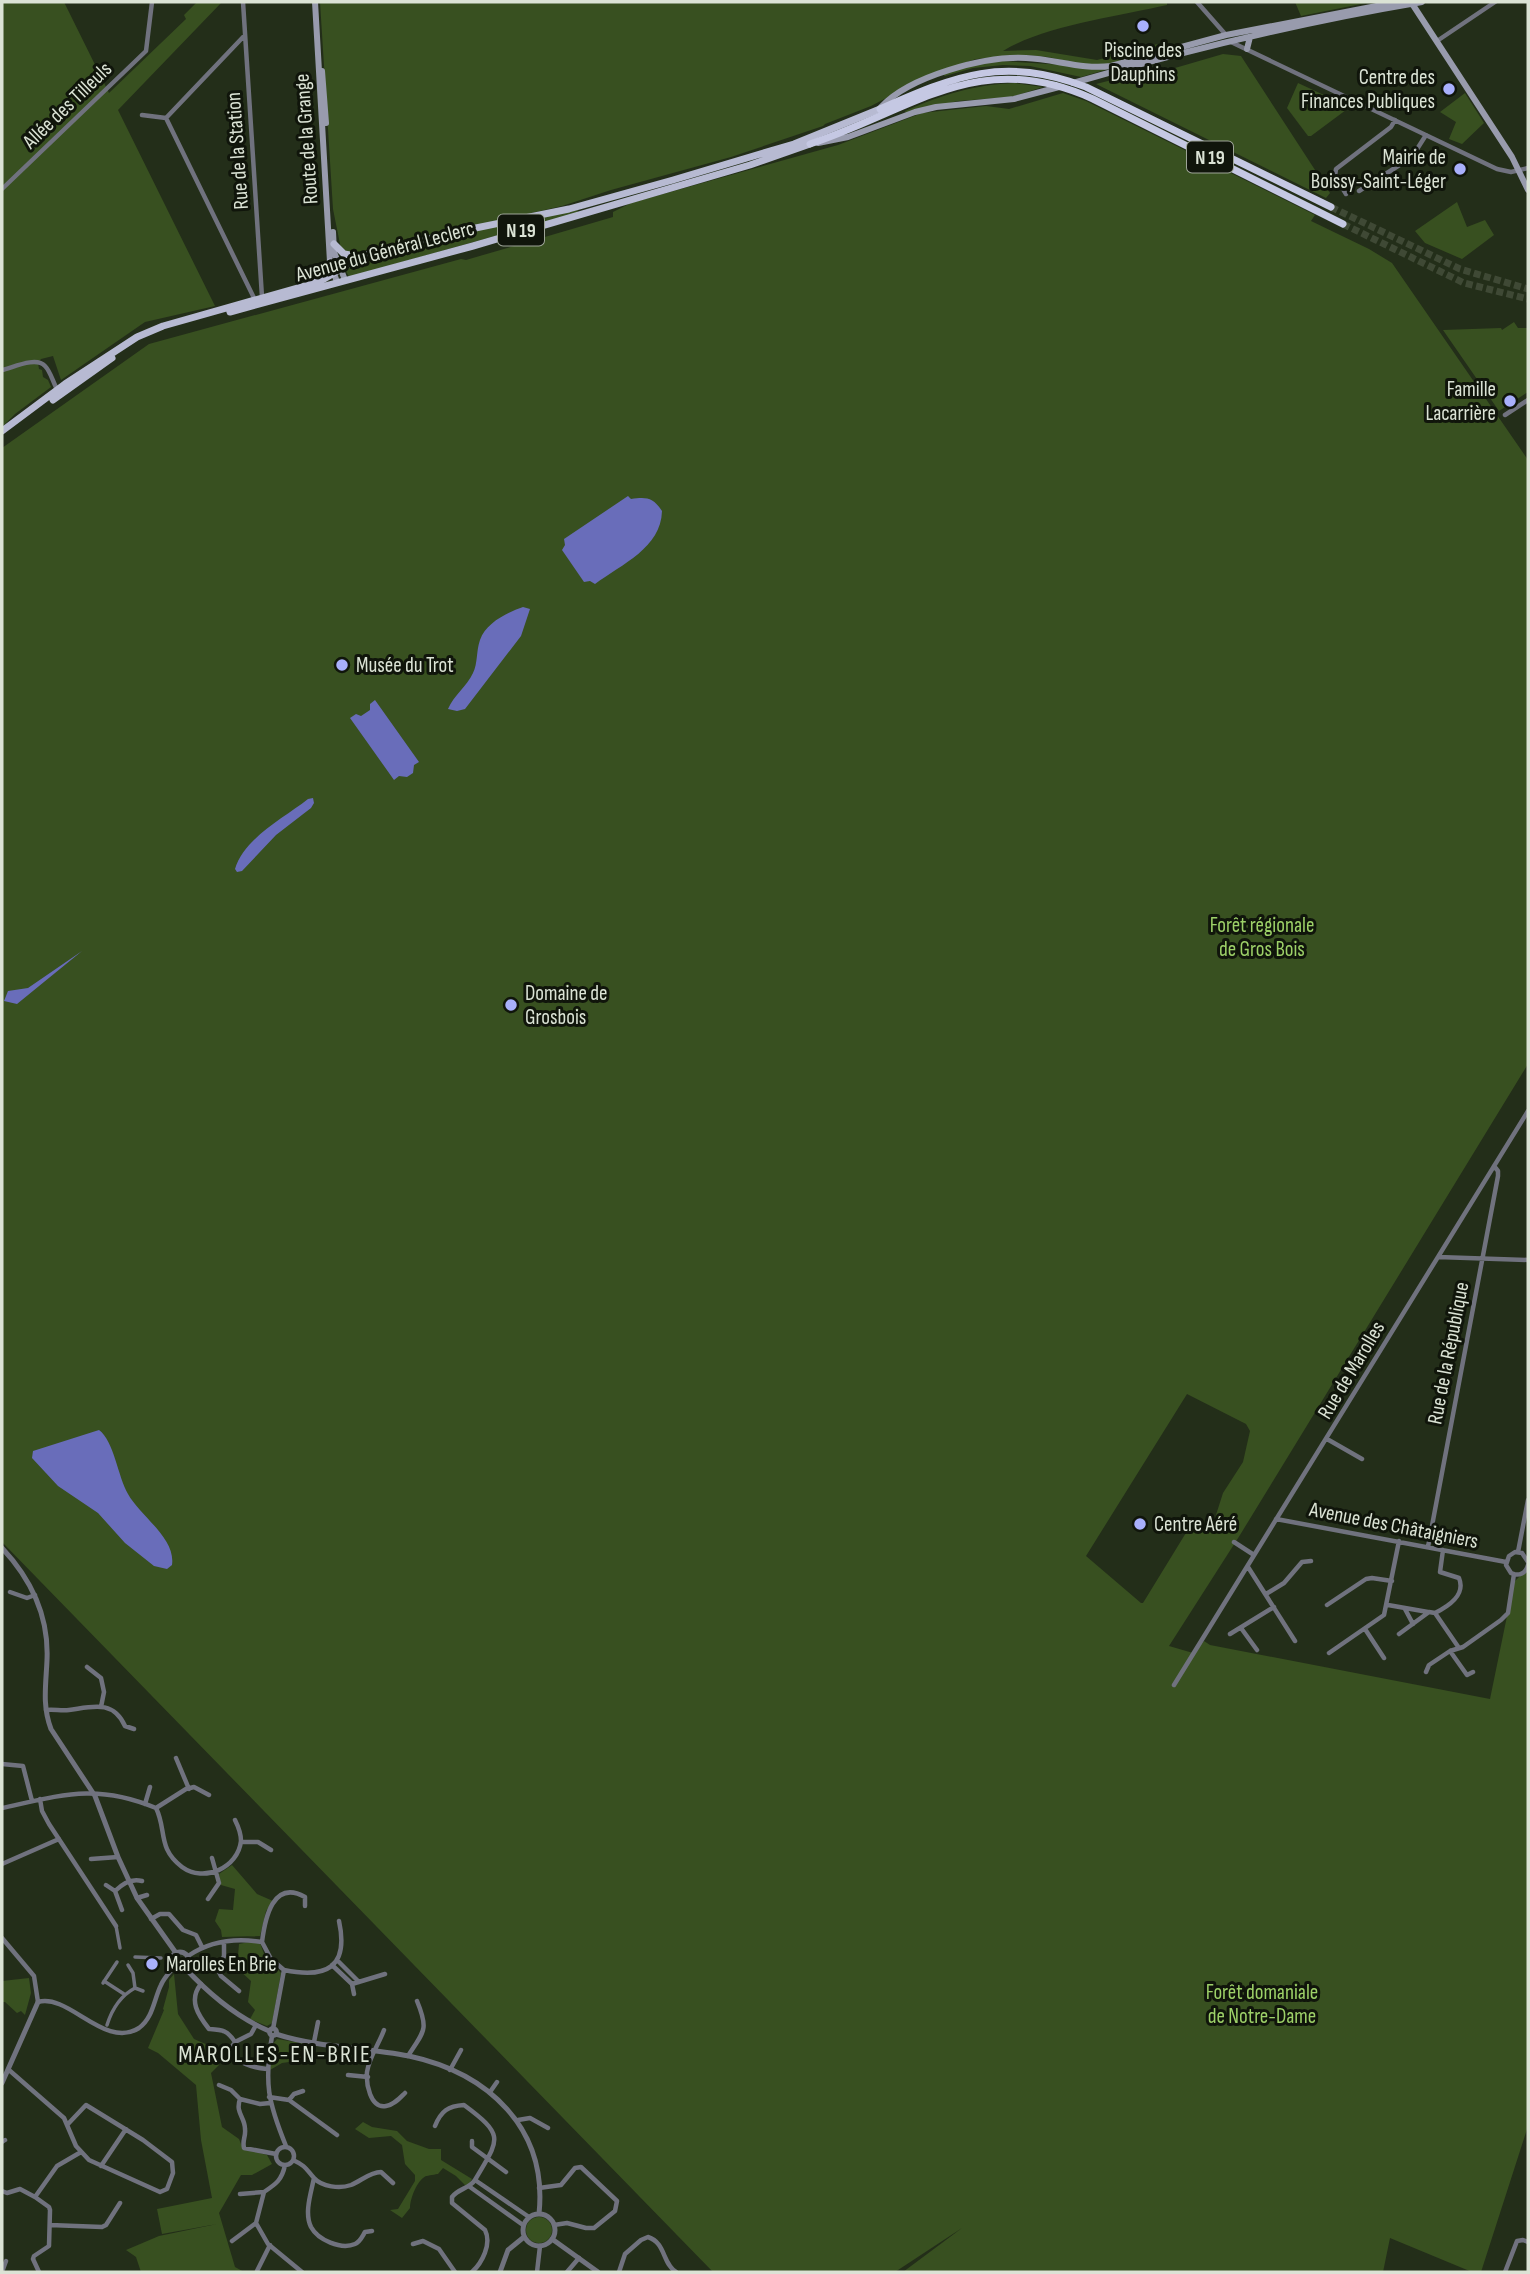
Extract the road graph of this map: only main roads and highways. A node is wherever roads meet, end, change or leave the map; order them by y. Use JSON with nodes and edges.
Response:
{"nodes":[{"id":1,"x":317,"y":2,"type":"edge"},
{"id":2,"x":1397,"y":2,"type":"edge"},
{"id":3,"x":1422,"y":2,"type":"edge"},
{"id":4,"x":1412,"y":3,"type":"edge"},
{"id":5,"x":1250,"y":37,"type":"junction"},
{"id":6,"x":1228,"y":38,"type":"junction"},
{"id":7,"x":1247,"y":50,"type":"road end"},
{"id":8,"x":880,"y":109,"type":"junction"},
{"id":9,"x":810,"y":144,"type":"junction"},
{"id":10,"x":1528,"y":190,"type":"edge"},
{"id":11,"x":1331,"y":207,"type":"tunnel mouth"},
{"id":12,"x":1343,"y":224,"type":"tunnel mouth"},
{"id":13,"x":331,"y":244,"type":"junction"},
{"id":14,"x":362,"y":256,"type":"junction"},
{"id":15,"x":330,"y":262,"type":"junction"},
{"id":16,"x":336,"y":270,"type":"junction"},
{"id":17,"x":324,"y":279,"type":"junction"},
{"id":18,"x":341,"y":281,"type":"junction"},
{"id":19,"x":60,"y":392,"type":"junction"},
{"id":20,"x":2,"y":431,"type":"edge"},
{"id":21,"x":2,"y":437,"type":"edge"}],
"edges":[{"from":1,"to":13,"type":"main road","name":"Route de la Grange"},
{"from":2,"to":6,"type":"main road"},
{"from":3,"to":4,"type":"main road"},
{"from":4,"to":5,"type":"main road"},
{"from":4,"to":10,"type":"main road"},
{"from":5,"to":6,"type":"main road"},
{"from":5,"to":7,"type":"main road"},
{"from":6,"to":8,"type":"main road"},
{"from":6,"to":9,"type":"main road"},
{"from":8,"to":11,"type":"highway","number":"N 19"},
{"from":8,"to":14,"type":"main road","number":"N 19"},
{"from":9,"to":12,"type":"highway","number":"N 19"},
{"from":9,"to":18,"type":"main road","name":"Avenue du Général Leclerc","number":"N 19"},
{"from":13,"to":14,"type":"main road"},
{"from":13,"to":15,"type":"main road","name":"Route de la Grange"},
{"from":13,"to":16,"type":"main road","name":"Route de la Grange"},
{"from":14,"to":16,"type":"main road","number":"N 19"},
{"from":15,"to":16,"type":"main road","name":"Route de la Grange"},
{"from":15,"to":17,"type":"main road"},
{"from":16,"to":17,"type":"main road","number":"N 19"},
{"from":16,"to":18,"type":"main road"},
{"from":17,"to":19,"type":"main road","number":"N 19"},
{"from":18,"to":19,"type":"main road","name":"Avenue du Général Leclerc","number":"N 19"},
{"from":19,"to":20,"type":"main road","number":"N 19"},
{"from":19,"to":21,"type":"main road","number":"N 19"}]}
